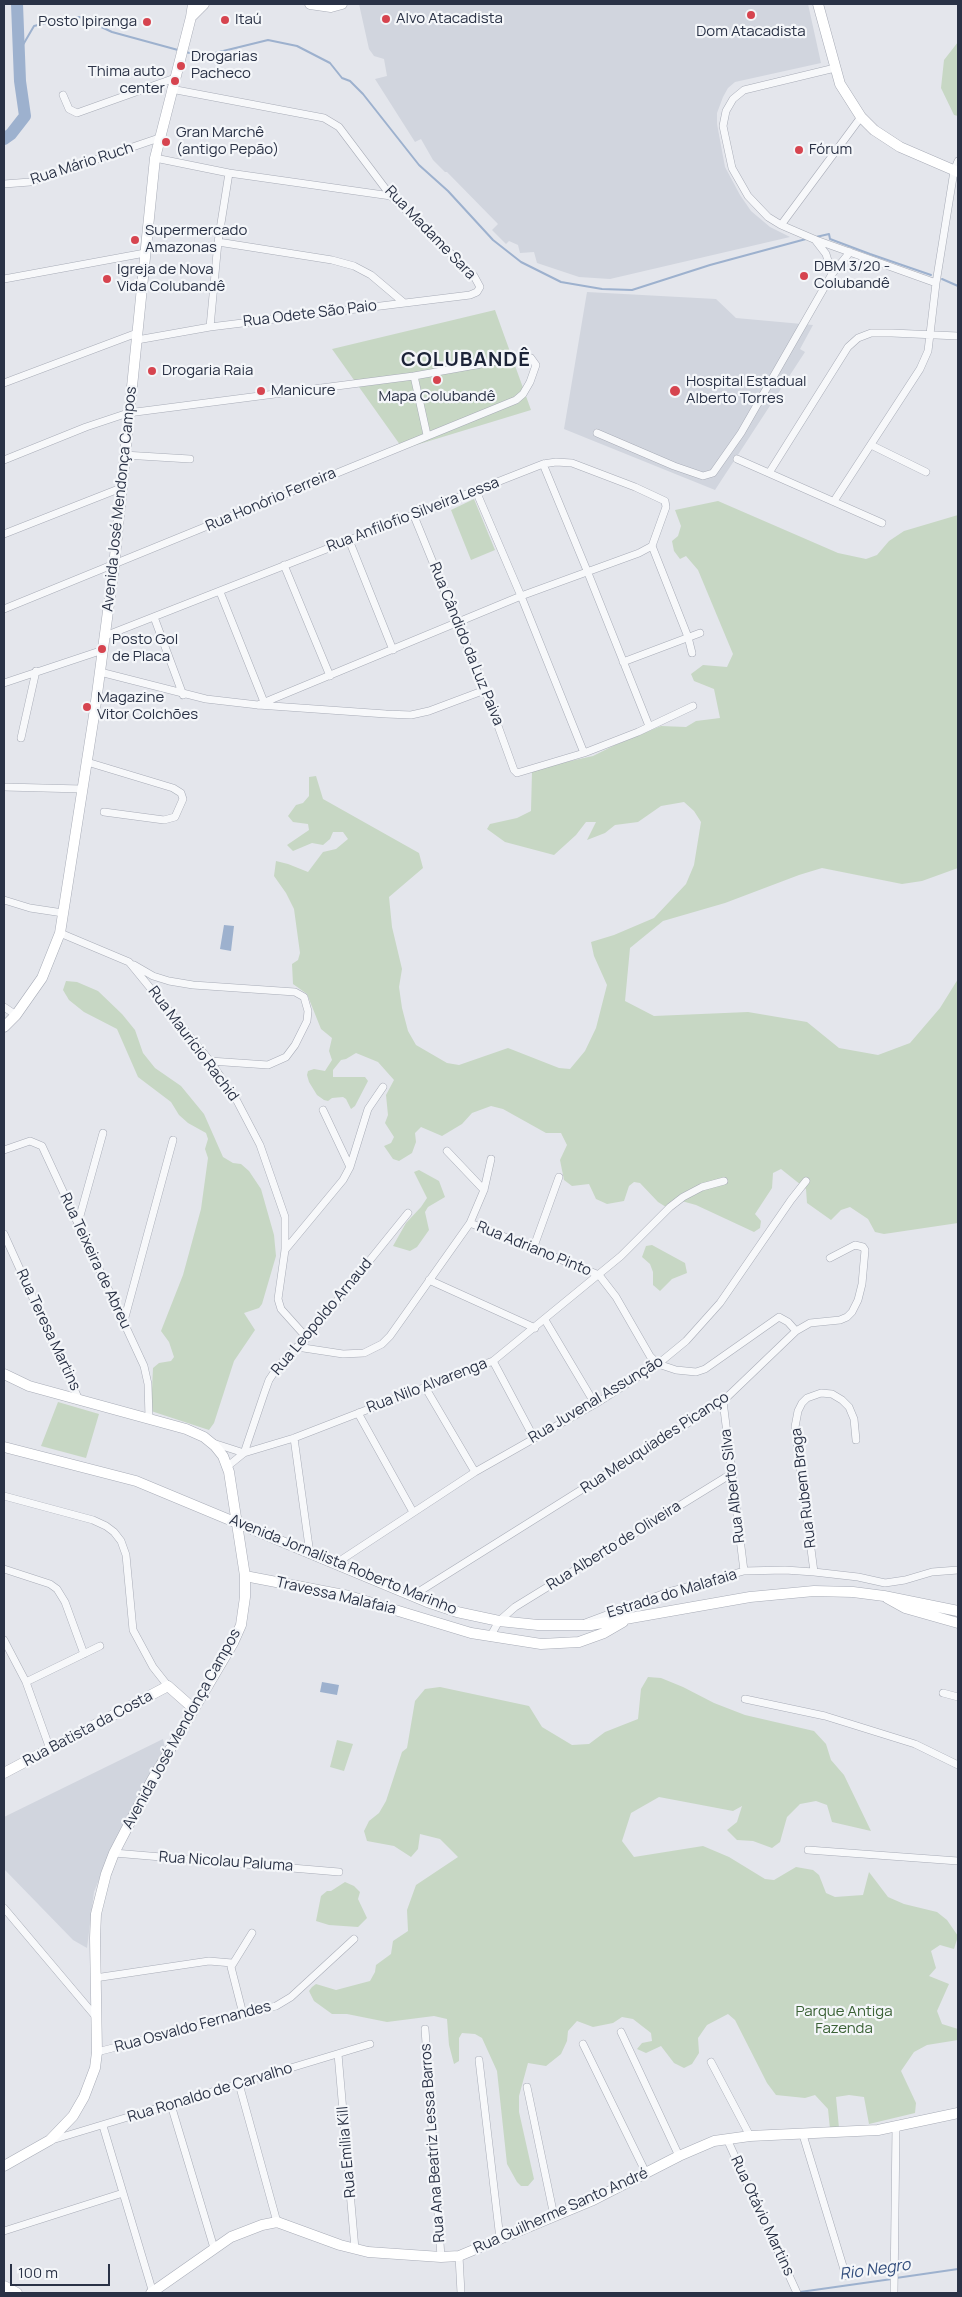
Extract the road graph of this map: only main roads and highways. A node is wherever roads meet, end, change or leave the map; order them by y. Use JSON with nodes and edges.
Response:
{"nodes":[{"id":1,"x":193,"y":4,"type":"edge"},
{"id":2,"x":204,"y":4,"type":"edge"},
{"id":3,"x":310,"y":4,"type":"edge"},
{"id":4,"x":342,"y":4,"type":"edge"},
{"id":5,"x":818,"y":4,"type":"edge"},
{"id":6,"x":191,"y":17,"type":"junction"},
{"id":7,"x":957,"y":168,"type":"edge"},
{"id":8,"x":4,"y":1027,"type":"edge"},
{"id":9,"x":4,"y":1374,"type":"edge"},
{"id":10,"x":4,"y":1447,"type":"edge"},
{"id":11,"x":238,"y":1523,"type":"junction"},
{"id":12,"x":245,"y":1576,"type":"junction"},
{"id":13,"x":884,"y":1596,"type":"junction"},
{"id":14,"x":958,"y":1611,"type":"edge"},
{"id":15,"x":627,"y":1619,"type":"junction"},
{"id":16,"x":958,"y":1623,"type":"edge"},
{"id":17,"x":194,"y":1709,"type":"junction"},
{"id":18,"x":4,"y":1773,"type":"edge"},
{"id":19,"x":958,"y":2113,"type":"edge"},
{"id":20,"x":4,"y":2166,"type":"edge"},
{"id":21,"x":4,"y":2286,"type":"edge"},
{"id":22,"x":11,"y":2292,"type":"edge"},
{"id":23,"x":152,"y":2293,"type":"edge"}],
"edges":[{"from":1,"to":6,"type":"main road","name":"Avenida José Mendonça Campos"},
{"from":2,"to":6,"type":"main road"},
{"from":3,"to":4,"type":"main road"},
{"from":5,"to":7,"type":"main road"},
{"from":6,"to":8,"type":"main road","name":"Avenida José Mendonça Campos"},
{"from":9,"to":11,"type":"main road","name":"Avenida José Mendonça Campos"},
{"from":10,"to":11,"type":"main road","name":"Avenida Jornalista Roberto Marinho"},
{"from":11,"to":12,"type":"main road","name":"Avenida José Mendonça Campos"},
{"from":11,"to":15,"type":"main road","name":"Avenida Jornalista Roberto Marinho"},
{"from":12,"to":15,"type":"main road","name":"Travessa Malafaia"},
{"from":12,"to":17,"type":"main road","name":"Avenida José Mendonça Campos"},
{"from":13,"to":14,"type":"main road","name":"Avenida Jornalista Roberto Marinho"},
{"from":13,"to":15,"type":"main road","name":"Avenida Jornalista Roberto Marinho"},
{"from":13,"to":16,"type":"main road"},
{"from":17,"to":18,"type":"main road","name":"Rua Batista da Costa"},
{"from":17,"to":20,"type":"main road","name":"Avenida José Mendonça Campos"},
{"from":19,"to":23,"type":"main road","name":"Rua Guilherme Santo André"},
{"from":21,"to":22,"type":"main road"}]}
